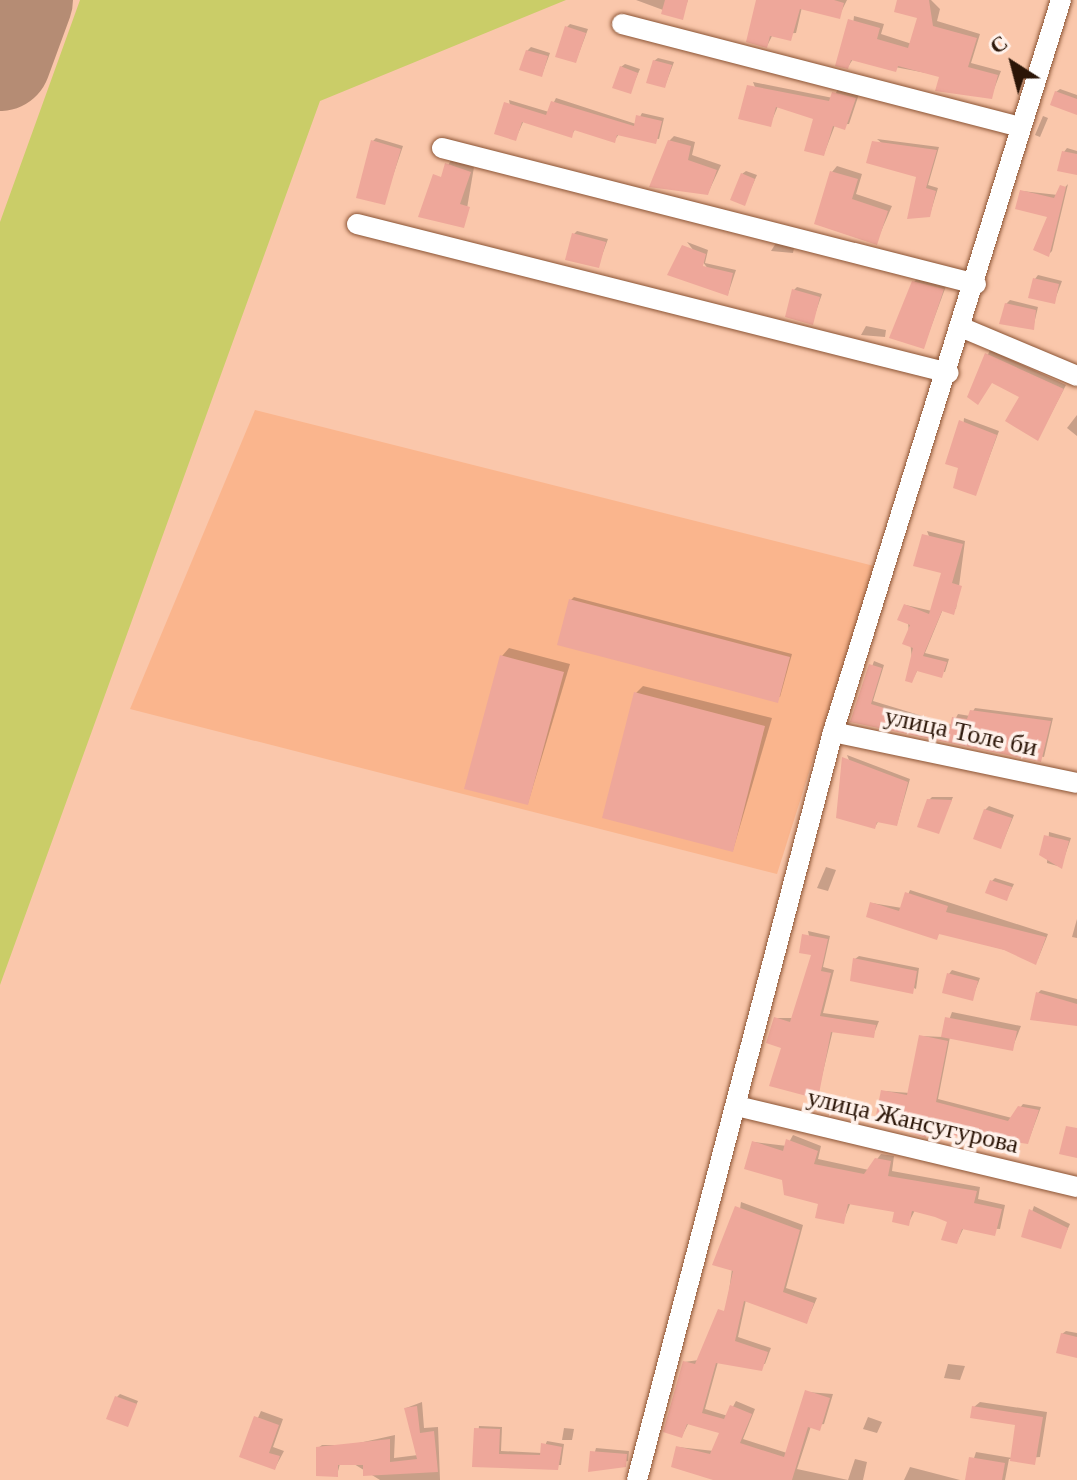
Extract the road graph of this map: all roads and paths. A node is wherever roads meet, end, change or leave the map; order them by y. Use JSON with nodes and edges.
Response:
{"nodes":[{"id":1,"x":1061,"y":0,"type":"edge"},
{"id":2,"x":622,"y":24,"type":"dead end"},
{"id":3,"x":1021,"y":127,"type":"junction"},
{"id":4,"x":442,"y":148,"type":"dead end"},
{"id":5,"x":357,"y":224,"type":"dead end"},
{"id":6,"x":976,"y":284,"type":"junction"},
{"id":7,"x":963,"y":328,"type":"junction"},
{"id":8,"x":949,"y":373,"type":"junction"},
{"id":9,"x":1077,"y":376,"type":"edge"},
{"id":10,"x":833,"y":732,"type":"junction"},
{"id":11,"x":1077,"y":783,"type":"edge"},
{"id":12,"x":737,"y":1106,"type":"junction"},
{"id":13,"x":1077,"y":1187,"type":"edge"},
{"id":14,"x":637,"y":1480,"type":"edge"}],
"edges":[{"from":1,"to":3,"type":"street"},
{"from":2,"to":3,"type":"street"},
{"from":3,"to":6,"type":"street"},
{"from":4,"to":6,"type":"street"},
{"from":5,"to":8,"type":"street"},
{"from":6,"to":7,"type":"street"},
{"from":7,"to":8,"type":"street"},
{"from":7,"to":9,"type":"street"},
{"from":8,"to":10,"type":"street"},
{"from":10,"to":11,"type":"street","name":"улица Толе би"},
{"from":10,"to":12,"type":"street"},
{"from":12,"to":13,"type":"street","name":"улица Жансугурова"},
{"from":12,"to":14,"type":"street"}]}
